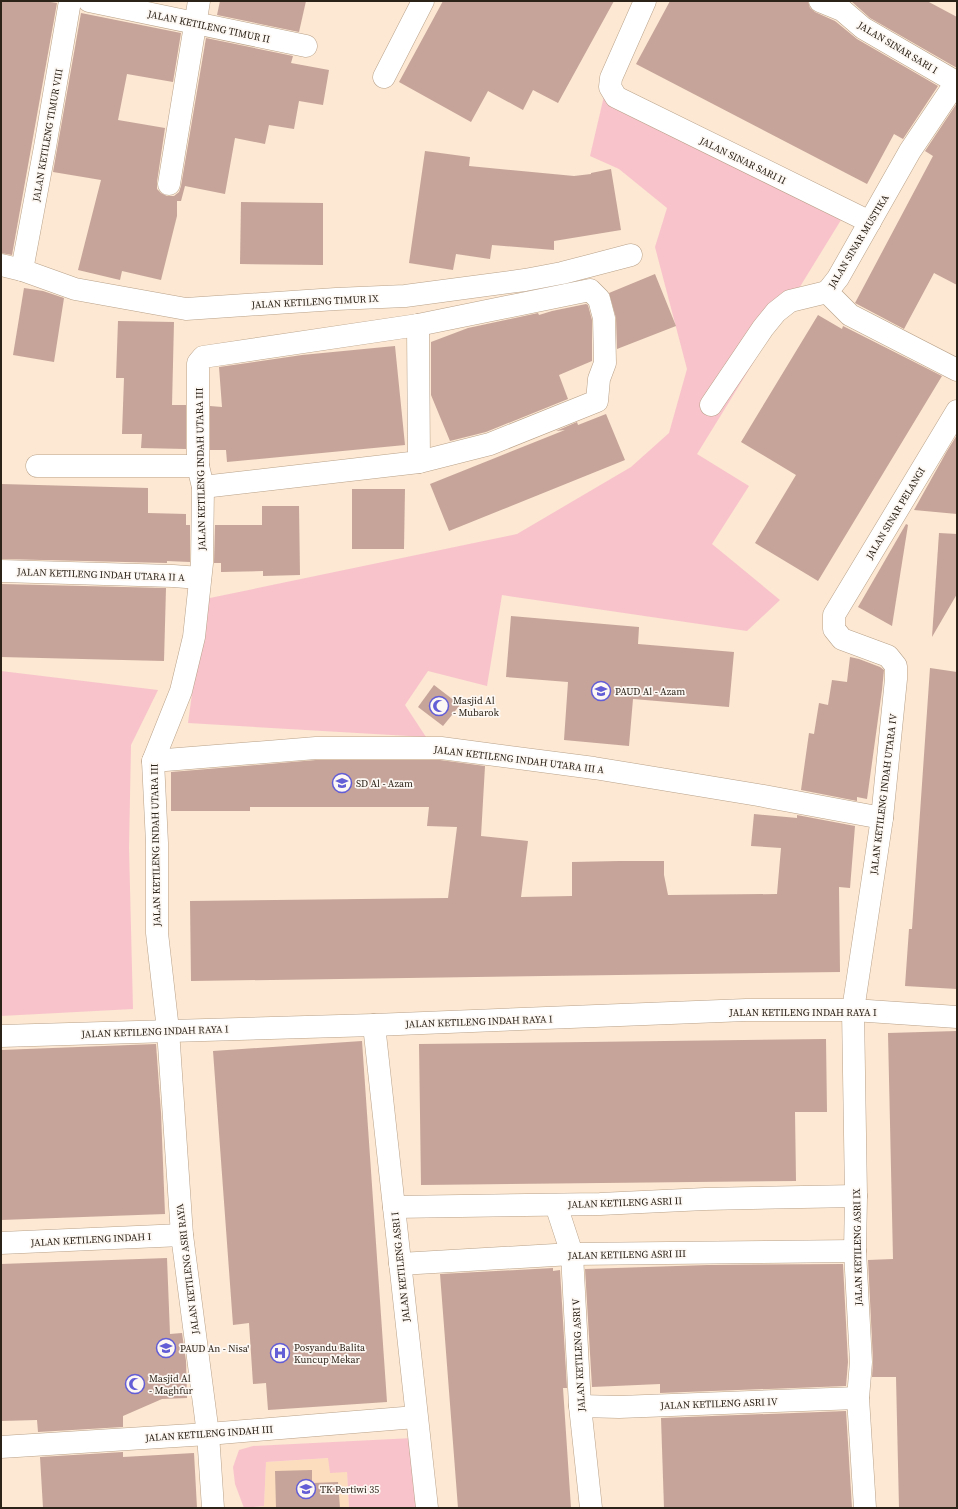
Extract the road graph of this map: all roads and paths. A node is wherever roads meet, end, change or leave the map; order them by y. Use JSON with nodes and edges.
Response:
{"nodes":[{"id":1,"x":70,"y":1,"type":"edge"},
{"id":2,"x":89,"y":1,"type":"edge"},
{"id":3,"x":199,"y":1,"type":"edge"},
{"id":4,"x":423,"y":1,"type":"edge"},
{"id":5,"x":644,"y":1,"type":"edge"},
{"id":6,"x":820,"y":1,"type":"edge"},
{"id":7,"x":844,"y":6,"type":"edge"},
{"id":8,"x":195,"y":24,"type":"junction"},
{"id":9,"x":306,"y":46,"type":"dead end"},
{"id":10,"x":384,"y":77,"type":"dead end"},
{"id":11,"x":957,"y":82,"type":"edge"},
{"id":12,"x":168,"y":184,"type":"dead end"},
{"id":13,"x":870,"y":222,"type":"junction"},
{"id":14,"x":631,"y":255,"type":"dead end"},
{"id":15,"x":11,"y":267,"type":"edge"},
{"id":16,"x":827,"y":292,"type":"junction"},
{"id":17,"x":418,"y":325,"type":"junction"},
{"id":18,"x":957,"y":370,"type":"edge"},
{"id":19,"x":711,"y":404,"type":"dead end"},
{"id":20,"x":957,"y":411,"type":"edge"},
{"id":21,"x":419,"y":462,"type":"junction"},
{"id":22,"x":37,"y":466,"type":"dead end"},
{"id":23,"x":198,"y":466,"type":"junction"},
{"id":24,"x":203,"y":487,"type":"junction"},
{"id":25,"x":1,"y":571,"type":"edge"},
{"id":26,"x":200,"y":578,"type":"junction"},
{"id":27,"x":834,"y":614,"type":"joint"},
{"id":28,"x":153,"y":761,"type":"junction"},
{"id":29,"x":882,"y":818,"type":"junction"},
{"id":30,"x":853,"y":1010,"type":"junction"},
{"id":31,"x":957,"y":1017,"type":"edge"},
{"id":32,"x":374,"y":1025,"type":"junction"},
{"id":33,"x":168,"y":1030,"type":"junction"},
{"id":34,"x":1,"y":1036,"type":"edge"},
{"id":35,"x":856,"y":1196,"type":"junction"},
{"id":36,"x":556,"y":1205,"type":"junction"},
{"id":37,"x":394,"y":1206,"type":"junction"},
{"id":38,"x":182,"y":1235,"type":"junction"},
{"id":39,"x":1,"y":1243,"type":"edge"},
{"id":40,"x":855,"y":1251,"type":"junction"},
{"id":41,"x":572,"y":1254,"type":"junction"},
{"id":42,"x":400,"y":1264,"type":"junction"},
{"id":43,"x":858,"y":1398,"type":"junction"},
{"id":44,"x":580,"y":1406,"type":"junction"},
{"id":45,"x":416,"y":1417,"type":"junction"},
{"id":46,"x":208,"y":1434,"type":"junction"},
{"id":47,"x":1,"y":1447,"type":"edge"},
{"id":48,"x":212,"y":1508,"type":"edge"},
{"id":49,"x":427,"y":1508,"type":"edge"},
{"id":50,"x":591,"y":1508,"type":"edge"},
{"id":51,"x":865,"y":1508,"type":"edge"}],
"edges":[{"from":1,"to":15,"type":"street","name":"JALAN KETILENG TIMUR VIII"},
{"from":2,"to":8,"type":"street","name":"JALAN KETILENG TIMUR II"},
{"from":3,"to":8,"type":"street"},
{"from":4,"to":10,"type":"street"},
{"from":5,"to":13,"type":"street","name":"JALAN SINAR SARI II"},
{"from":6,"to":7,"type":"street","name":"JALAN SINAR SARI I"},
{"from":7,"to":11,"type":"street","name":"JALAN SINAR SARI I"},
{"from":8,"to":9,"type":"street","name":"JALAN KETILENG TIMUR II"},
{"from":8,"to":12,"type":"street"},
{"from":11,"to":13,"type":"street","name":"JALAN SINAR MUSTIKA"},
{"from":13,"to":16,"type":"street","name":"JALAN SINAR MUSTIKA"},
{"from":14,"to":15,"type":"street","name":"JALAN KETILENG TIMUR IX"},
{"from":16,"to":18,"type":"street","name":"JALAN SINAR MUSTIKA"},
{"from":16,"to":19,"type":"street"},
{"from":17,"to":21,"type":"street"},
{"from":17,"to":21,"type":"street"},
{"from":17,"to":23,"type":"street","name":"JALAN KETILENG INDAH UTARA III"},
{"from":20,"to":27,"type":"street","name":"JALAN SINAR PELANGI"},
{"from":21,"to":24,"type":"street"},
{"from":22,"to":23,"type":"street"},
{"from":23,"to":24,"type":"street","name":"JALAN KETILENG INDAH UTARA III"},
{"from":24,"to":26,"type":"street","name":"JALAN KETILENG INDAH UTARA III"},
{"from":25,"to":26,"type":"street","name":"JALAN KETILENG INDAH UTARA II A"},
{"from":26,"to":28,"type":"street","name":"JALAN KETILENG INDAH UTARA III"},
{"from":27,"to":29,"type":"street","name":"JALAN KETILENG INDAH UTARA IV"},
{"from":28,"to":29,"type":"street","name":"JALAN KETILENG INDAH UTARA III A"},
{"from":28,"to":33,"type":"street","name":"JALAN KETILENG INDAH UTARA III"},
{"from":29,"to":30,"type":"street","name":"JALAN KETILENG INDAH UTARA IV"},
{"from":30,"to":31,"type":"street","name":"JALAN KETILENG INDAH RAYA I"},
{"from":30,"to":32,"type":"street","name":"JALAN KETILENG INDAH RAYA I"},
{"from":30,"to":35,"type":"street","name":"JALAN KETILENG ASRI IX"},
{"from":32,"to":33,"type":"street","name":"JALAN KETILENG INDAH RAYA I"},
{"from":32,"to":37,"type":"street","name":"JALAN KETILENG ASRI I"},
{"from":33,"to":34,"type":"street","name":"JALAN KETILENG INDAH RAYA I"},
{"from":33,"to":38,"type":"street","name":"JALAN KETILENG ASRI RAYA"},
{"from":35,"to":36,"type":"street","name":"JALAN KETILENG ASRI II"},
{"from":35,"to":40,"type":"street","name":"JALAN KETILENG ASRI IX"},
{"from":36,"to":37,"type":"street","name":"JALAN KETILENG ASRI II"},
{"from":36,"to":41,"type":"street","name":"JALAN KETILENG ASRI V"},
{"from":37,"to":42,"type":"street","name":"JALAN KETILENG ASRI I"},
{"from":38,"to":39,"type":"street","name":"JALAN KETILENG INDAH I"},
{"from":38,"to":46,"type":"street","name":"JALAN KETILENG ASRI RAYA"},
{"from":40,"to":41,"type":"street","name":"JALAN KETILENG ASRI III"},
{"from":40,"to":43,"type":"street","name":"JALAN KETILENG ASRI IX"},
{"from":41,"to":42,"type":"street","name":"JALAN KETILENG ASRI III"},
{"from":41,"to":44,"type":"street","name":"JALAN KETILENG ASRI V"},
{"from":42,"to":45,"type":"street","name":"JALAN KETILENG ASRI I"},
{"from":43,"to":44,"type":"street","name":"JALAN KETILENG ASRI IV"},
{"from":43,"to":51,"type":"street","name":"JALAN KETILENG ASRI IX"},
{"from":44,"to":50,"type":"street","name":"JALAN KETILENG ASRI V"},
{"from":45,"to":46,"type":"street","name":"JALAN KETILENG INDAH III"},
{"from":45,"to":49,"type":"street","name":"JALAN KETILENG ASRI I"},
{"from":46,"to":47,"type":"street","name":"JALAN KETILENG INDAH III"},
{"from":46,"to":48,"type":"street","name":"JALAN KETILENG ASRI RAYA"}]}
